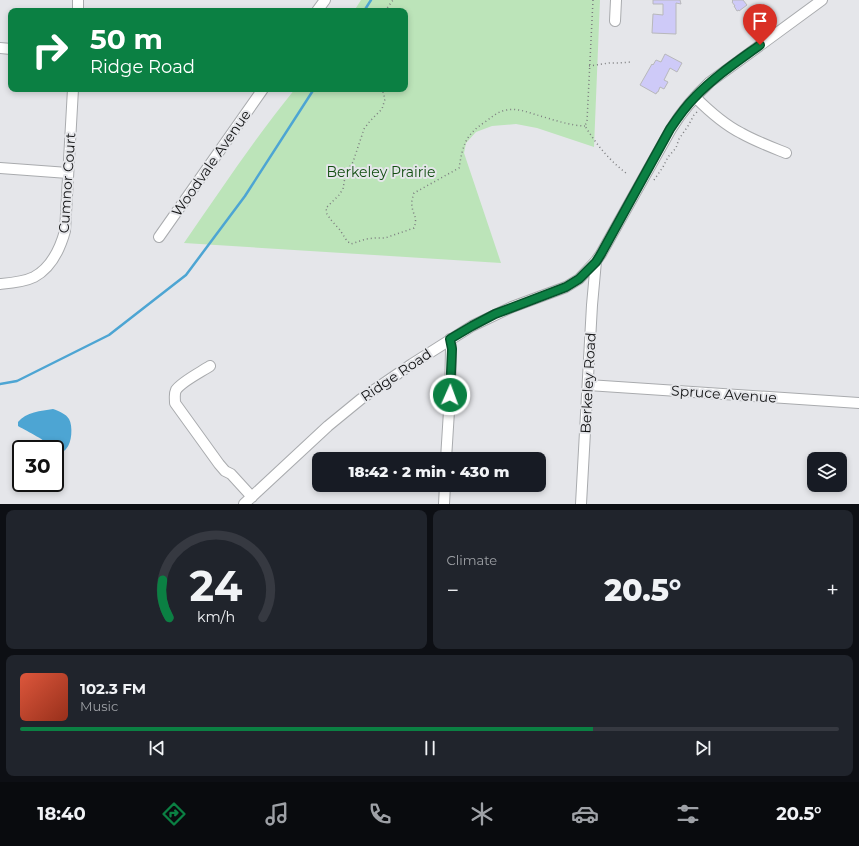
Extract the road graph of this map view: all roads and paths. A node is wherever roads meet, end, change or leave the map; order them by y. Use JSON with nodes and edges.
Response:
{"nodes":[{"id":1,"x":593,"y":0,"type":"edge"},
{"id":2,"x":616,"y":0,"type":"edge"},
{"id":3,"x":822,"y":0,"type":"edge"},
{"id":4,"x":615,"y":21,"type":"dead end"},
{"id":5,"x":631,"y":62,"type":"dead end"},
{"id":6,"x":589,"y":66,"type":"junction"},
{"id":7,"x":73,"y":92,"type":"edge"},
{"id":8,"x":261,"y":92,"type":"edge"},
{"id":9,"x":383,"y":92,"type":"edge"},
{"id":10,"x":694,"y":97,"type":"junction"},
{"id":11,"x":704,"y":106,"type":"junction"},
{"id":12,"x":585,"y":126,"type":"junction"},
{"id":13,"x":786,"y":153,"type":"dead end"},
{"id":14,"x":0,"y":168,"type":"edge"},
{"id":15,"x":68,"y":172,"type":"junction"},
{"id":16,"x":626,"y":173,"type":"dead end"},
{"id":17,"x":652,"y":182,"type":"dead end"},
{"id":18,"x":159,"y":237,"type":"dead end"},
{"id":19,"x":596,"y":262,"type":"junction"},
{"id":20,"x":0,"y":284,"type":"edge"},
{"id":21,"x":450,"y":339,"type":"junction"},
{"id":22,"x":210,"y":366,"type":"dead end"},
{"id":23,"x":588,"y":385,"type":"junction"},
{"id":24,"x":859,"y":403,"type":"edge"},
{"id":25,"x":446,"y":452,"type":"edge"},
{"id":26,"x":445,"y":492,"type":"edge"},
{"id":27,"x":252,"y":496,"type":"junction"},
{"id":28,"x":244,"y":504,"type":"edge"},
{"id":29,"x":444,"y":504,"type":"edge"},
{"id":30,"x":581,"y":504,"type":"edge"}],
"edges":[{"from":1,"to":6,"type":"path"},
{"from":2,"to":4,"type":"street"},
{"from":3,"to":10,"type":"street","name":"Ridge Road"},
{"from":5,"to":6,"type":"path"},
{"from":6,"to":12,"type":"path"},
{"from":7,"to":15,"type":"street","name":"Cumnor Court"},
{"from":8,"to":18,"type":"street","name":"Woodvale Avenue"},
{"from":9,"to":12,"type":"path"},
{"from":10,"to":11,"type":"street"},
{"from":10,"to":19,"type":"street","name":"Ridge Road"},
{"from":11,"to":13,"type":"street"},
{"from":11,"to":17,"type":"path"},
{"from":12,"to":16,"type":"path"},
{"from":14,"to":15,"type":"street"},
{"from":15,"to":20,"type":"street","name":"Cumnor Court"},
{"from":19,"to":21,"type":"street","name":"Ridge Road"},
{"from":19,"to":23,"type":"street","name":"Berkeley Road"},
{"from":21,"to":25,"type":"street"},
{"from":21,"to":27,"type":"street","name":"Ridge Road"},
{"from":22,"to":27,"type":"street"},
{"from":23,"to":24,"type":"street","name":"Spruce Avenue"},
{"from":23,"to":30,"type":"street","name":"Berkeley Road"},
{"from":26,"to":29,"type":"street"},
{"from":27,"to":28,"type":"street","name":"Ridge Road"}]}
